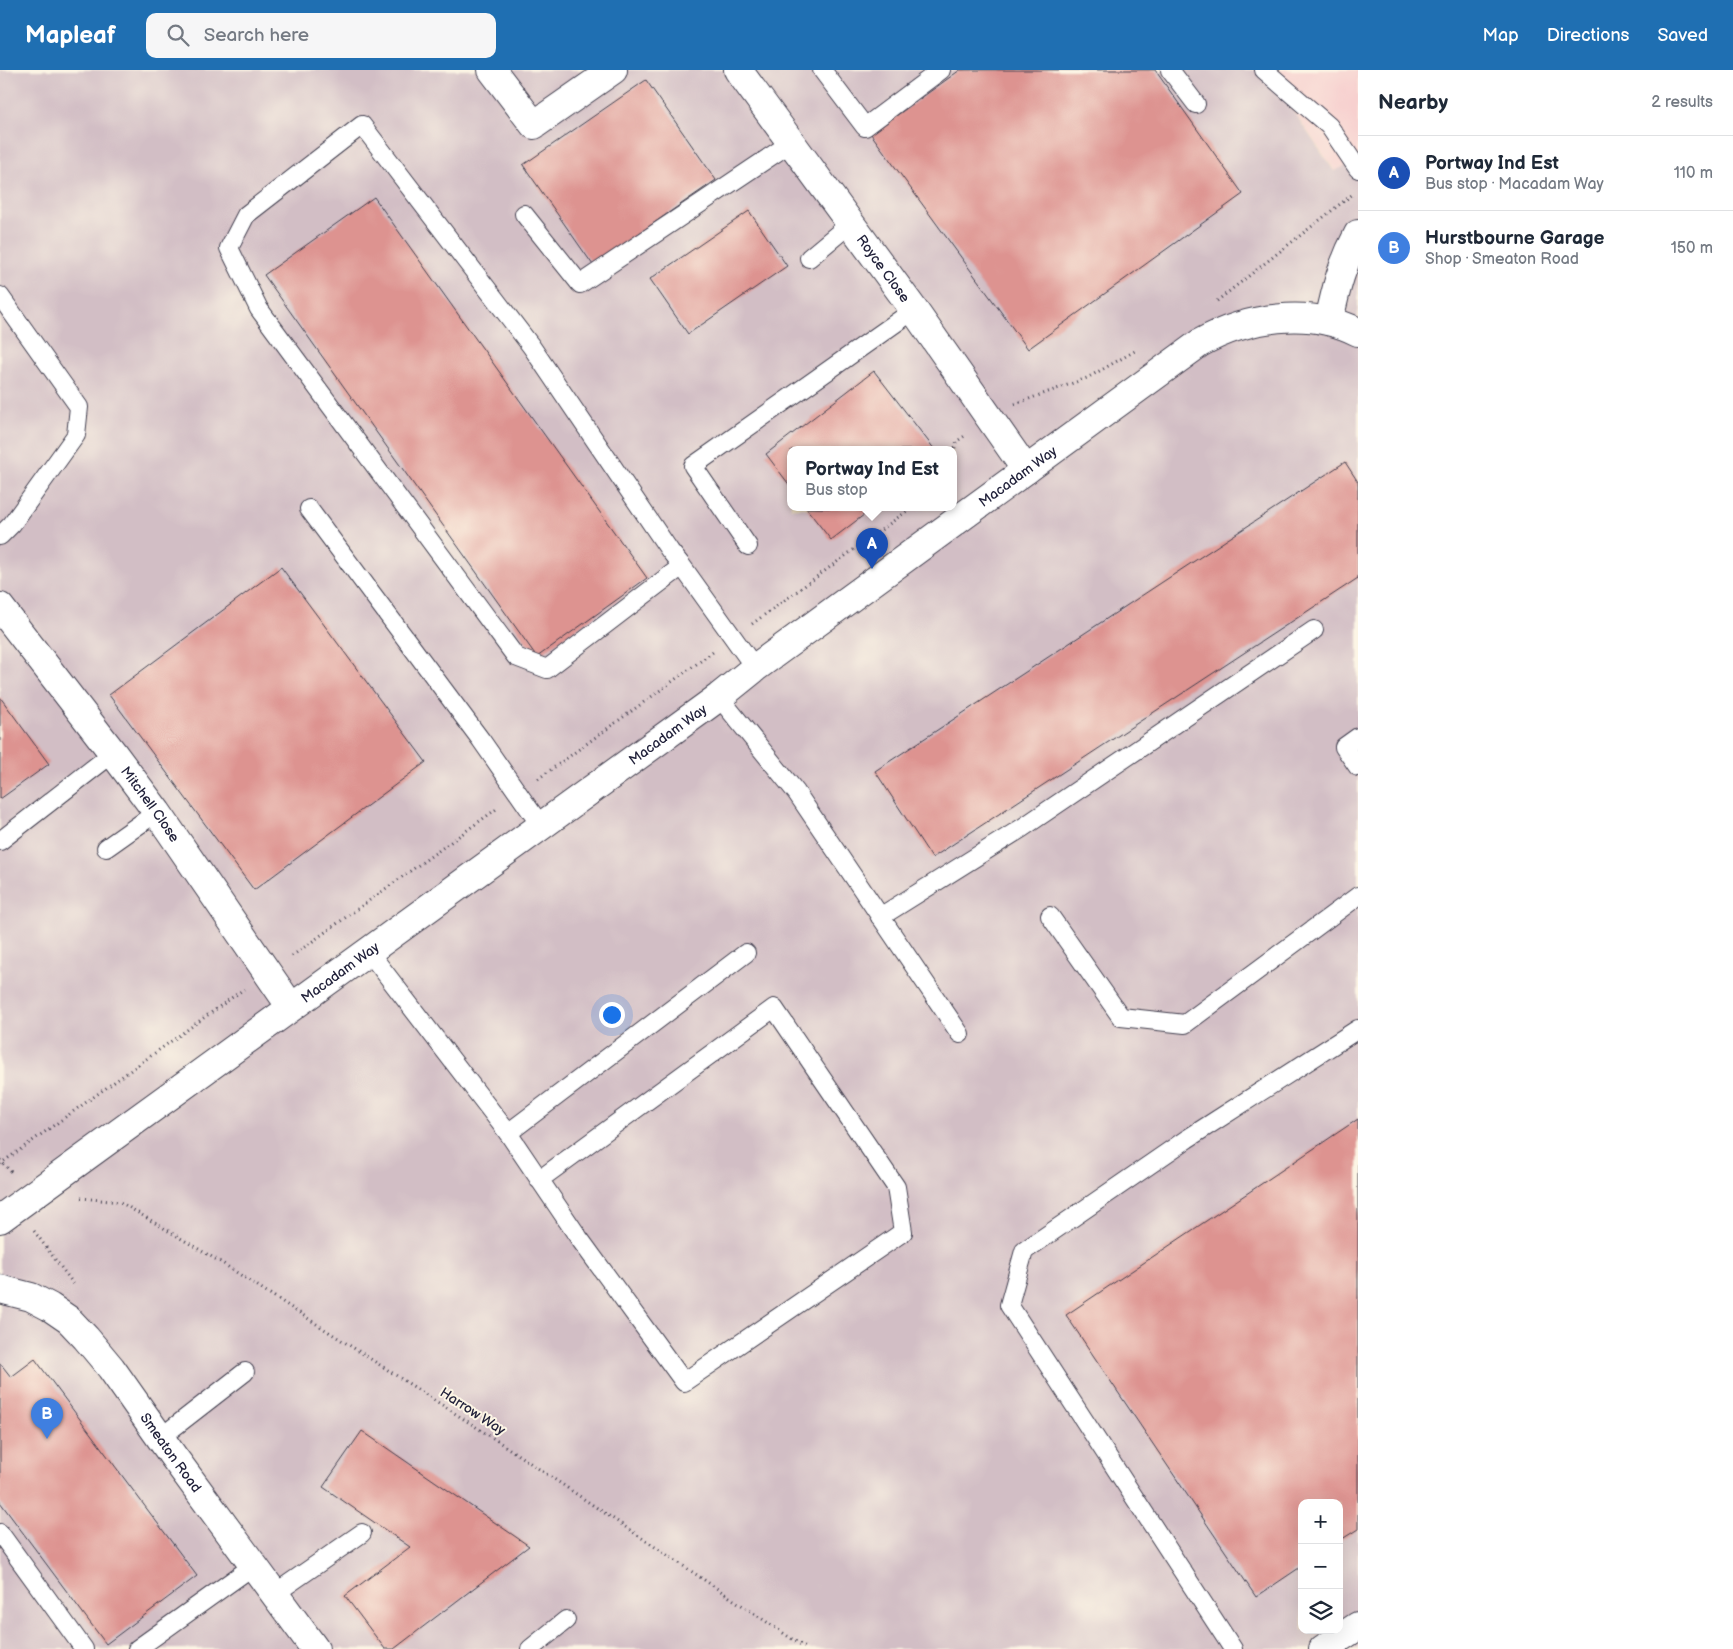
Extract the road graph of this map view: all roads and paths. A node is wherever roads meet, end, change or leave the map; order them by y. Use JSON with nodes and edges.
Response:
{"nodes":[{"id":1,"x":492,"y":70,"type":"edge"},
{"id":2,"x":613,"y":70,"type":"edge"},
{"id":3,"x":738,"y":70,"type":"edge"},
{"id":4,"x":822,"y":70,"type":"edge"},
{"id":5,"x":940,"y":70,"type":"edge"},
{"id":6,"x":1170,"y":70,"type":"edge"},
{"id":7,"x":1264,"y":70,"type":"edge"},
{"id":8,"x":1196,"y":104,"type":"dead end"},
{"id":9,"x":792,"y":142,"type":"junction"},
{"id":10,"x":1358,"y":169,"type":"edge"},
{"id":11,"x":1358,"y":190,"type":"edge"},
{"id":12,"x":524,"y":214,"type":"dead end"},
{"id":13,"x":851,"y":223,"type":"junction"},
{"id":14,"x":1358,"y":234,"type":"edge"},
{"id":15,"x":808,"y":258,"type":"dead end"},
{"id":16,"x":0,"y":296,"type":"edge"},
{"id":17,"x":1210,"y":306,"type":"dead end"},
{"id":18,"x":914,"y":310,"type":"junction"},
{"id":19,"x":1329,"y":321,"type":"junction"},
{"id":20,"x":1358,"y":332,"type":"edge"},
{"id":21,"x":1136,"y":350,"type":"dead end"},
{"id":22,"x":990,"y":417,"type":"junction"},
{"id":23,"x":955,"y":446,"type":"edge"},
{"id":24,"x":1026,"y":470,"type":"junction"},
{"id":25,"x":309,"y":509,"type":"dead end"},
{"id":26,"x":908,"y":511,"type":"edge"},
{"id":27,"x":0,"y":536,"type":"edge"},
{"id":28,"x":748,"y":546,"type":"dead end"},
{"id":29,"x":682,"y":566,"type":"junction"},
{"id":30,"x":0,"y":607,"type":"edge"},
{"id":31,"x":1314,"y":630,"type":"dead end"},
{"id":32,"x":734,"y":637,"type":"junction"},
{"id":33,"x":756,"y":668,"type":"junction"},
{"id":34,"x":719,"y":697,"type":"junction"},
{"id":35,"x":1358,"y":737,"type":"edge"},
{"id":36,"x":114,"y":753,"type":"junction"},
{"id":37,"x":1358,"y":767,"type":"edge"},
{"id":38,"x":518,"y":794,"type":"junction"},
{"id":39,"x":157,"y":812,"type":"junction"},
{"id":40,"x":541,"y":826,"type":"junction"},
{"id":41,"x":0,"y":840,"type":"edge"},
{"id":42,"x":106,"y":848,"type":"dead end"},
{"id":43,"x":1358,"y":896,"type":"edge"},
{"id":44,"x":1050,"y":916,"type":"dead end"},
{"id":45,"x":880,"y":917,"type":"junction"},
{"id":46,"x":369,"y":952,"type":"junction"},
{"id":47,"x":746,"y":953,"type":"dead end"},
{"id":48,"x":266,"y":973,"type":"junction"},
{"id":49,"x":290,"y":1007,"type":"junction"},
{"id":50,"x":1358,"y":1029,"type":"edge"},
{"id":51,"x":960,"y":1034,"type":"dead end"},
{"id":52,"x":508,"y":1133,"type":"junction"},
{"id":53,"x":0,"y":1164,"type":"edge"},
{"id":54,"x":539,"y":1180,"type":"junction"},
{"id":55,"x":120,"y":1202,"type":"dead end"},
{"id":56,"x":0,"y":1219,"type":"edge"},
{"id":57,"x":0,"y":1289,"type":"edge"},
{"id":58,"x":244,"y":1372,"type":"dead end"},
{"id":59,"x":160,"y":1438,"type":"junction"},
{"id":60,"x":0,"y":1533,"type":"edge"},
{"id":61,"x":362,"y":1534,"type":"dead end"},
{"id":62,"x":253,"y":1566,"type":"junction"},
{"id":63,"x":274,"y":1594,"type":"junction"},
{"id":64,"x":566,"y":1620,"type":"dead end"},
{"id":65,"x":1358,"y":1626,"type":"edge"},
{"id":66,"x":84,"y":1649,"type":"edge"},
{"id":67,"x":137,"y":1649,"type":"edge"},
{"id":68,"x":315,"y":1649,"type":"edge"},
{"id":69,"x":530,"y":1649,"type":"edge"},
{"id":70,"x":807,"y":1649,"type":"edge"},
{"id":71,"x":1233,"y":1649,"type":"edge"},
{"id":72,"x":1323,"y":1649,"type":"edge"}],
"edges":[{"from":1,"to":2,"type":"street"},
{"from":3,"to":9,"type":"street","name":"Royce Close"},
{"from":4,"to":5,"type":"lane"},
{"from":6,"to":8,"type":"lane"},
{"from":7,"to":10,"type":"lane"},
{"from":9,"to":12,"type":"lane"},
{"from":9,"to":13,"type":"street","name":"Royce Close"},
{"from":11,"to":17,"type":"path"},
{"from":13,"to":15,"type":"lane"},
{"from":13,"to":18,"type":"street","name":"Royce Close"},
{"from":14,"to":19,"type":"street"},
{"from":16,"to":27,"type":"lane"},
{"from":18,"to":22,"type":"street","name":"Royce Close"},
{"from":18,"to":28,"type":"lane"},
{"from":19,"to":20,"type":"street","name":"Macadam Way"},
{"from":19,"to":24,"type":"street","name":"Macadam Way"},
{"from":21,"to":22,"type":"path"},
{"from":22,"to":23,"type":"path"},
{"from":22,"to":24,"type":"street","name":"Royce Close"},
{"from":24,"to":33,"type":"street","name":"Macadam Way"},
{"from":25,"to":38,"type":"lane"},
{"from":26,"to":32,"type":"path"},
{"from":29,"to":29,"type":"lane"},
{"from":29,"to":32,"type":"lane"},
{"from":30,"to":36,"type":"street","name":"Mitchell Close"},
{"from":31,"to":45,"type":"lane"},
{"from":32,"to":33,"type":"lane"},
{"from":32,"to":38,"type":"path"},
{"from":33,"to":34,"type":"street","name":"Macadam Way"},
{"from":34,"to":40,"type":"street","name":"Macadam Way"},
{"from":34,"to":45,"type":"lane"},
{"from":35,"to":37,"type":"lane"},
{"from":36,"to":39,"type":"street","name":"Mitchell Close"},
{"from":36,"to":41,"type":"lane"},
{"from":38,"to":40,"type":"lane"},
{"from":38,"to":48,"type":"path"},
{"from":39,"to":42,"type":"lane"},
{"from":39,"to":48,"type":"street","name":"Mitchell Close"},
{"from":40,"to":46,"type":"street","name":"Macadam Way"},
{"from":43,"to":44,"type":"lane"},
{"from":45,"to":51,"type":"lane"},
{"from":46,"to":49,"type":"street","name":"Macadam Way"},
{"from":46,"to":52,"type":"lane"},
{"from":47,"to":52,"type":"lane"},
{"from":48,"to":49,"type":"street","name":"Mitchell Close"},
{"from":48,"to":53,"type":"path"},
{"from":49,"to":56,"type":"street","name":"Macadam Way"},
{"from":50,"to":71,"type":"lane"},
{"from":52,"to":54,"type":"lane"},
{"from":54,"to":54,"type":"lane"},
{"from":55,"to":70,"type":"path","name":"Harrow Way"},
{"from":57,"to":59,"type":"street","name":"Smeaton Road"},
{"from":58,"to":59,"type":"lane"},
{"from":59,"to":62,"type":"street","name":"Smeaton Road"},
{"from":60,"to":66,"type":"lane"},
{"from":61,"to":63,"type":"lane"},
{"from":62,"to":63,"type":"street","name":"Smeaton Road"},
{"from":62,"to":67,"type":"lane"},
{"from":63,"to":68,"type":"street","name":"Smeaton Road"},
{"from":64,"to":69,"type":"lane"},
{"from":65,"to":72,"type":"street"}]}
